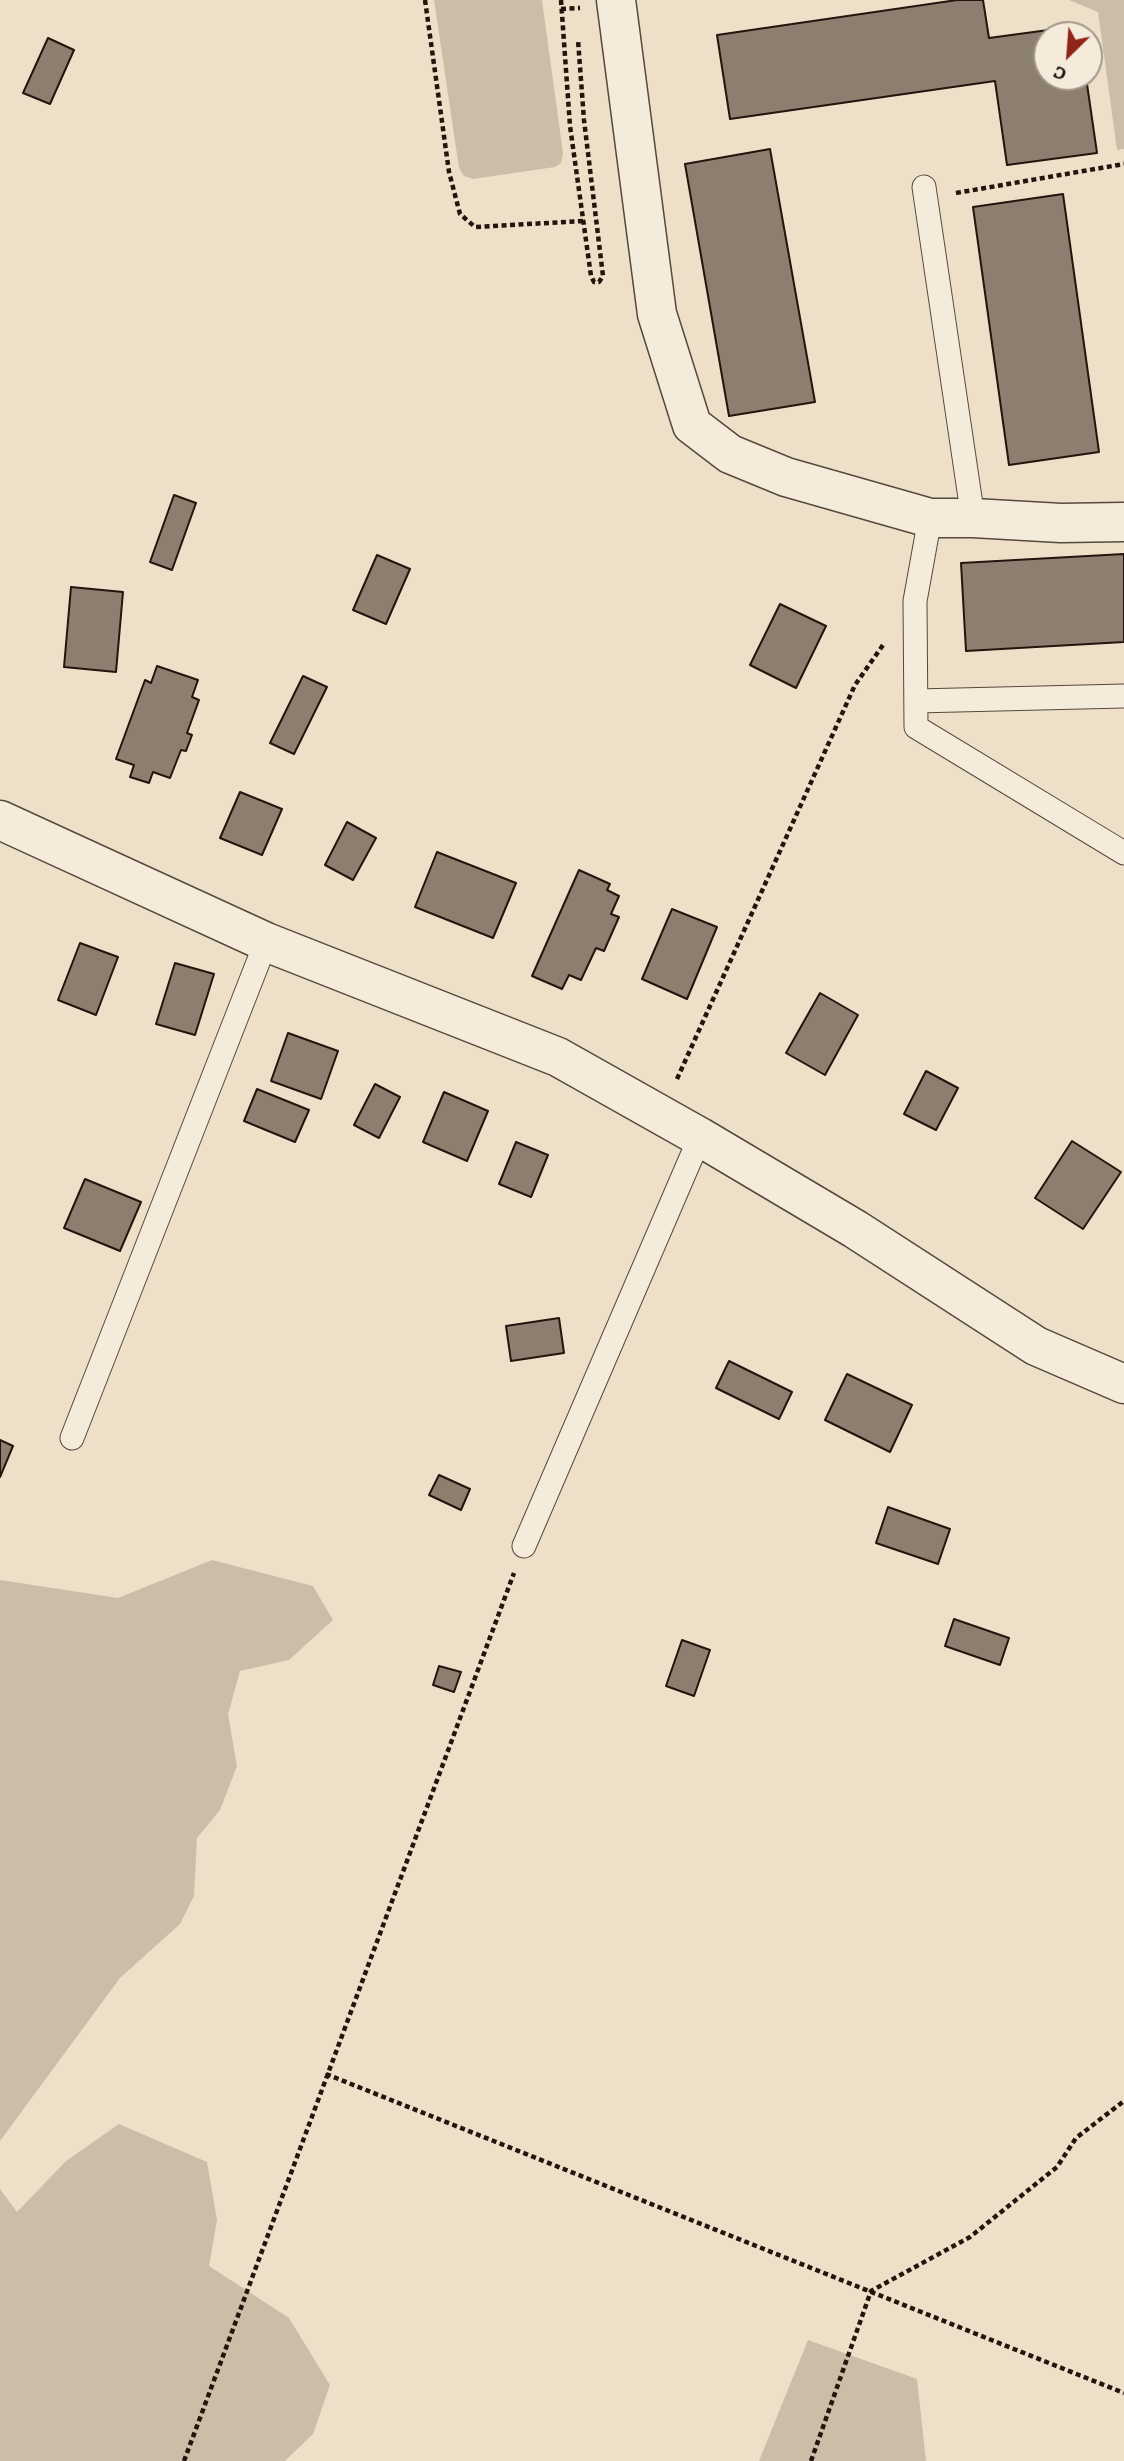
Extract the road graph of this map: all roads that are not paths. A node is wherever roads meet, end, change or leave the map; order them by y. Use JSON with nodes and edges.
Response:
{"nodes":[{"id":1,"x":616,"y":0,"type":"edge"},
{"id":2,"x":924,"y":192,"type":"road end"},
{"id":3,"x":930,"y":518,"type":"junction"},
{"id":4,"x":973,"y":518,"type":"junction"},
{"id":5,"x":1124,"y":522,"type":"edge"},
{"id":6,"x":1124,"y":696,"type":"edge"},
{"id":7,"x":916,"y":701,"type":"junction"},
{"id":8,"x":0,"y":820,"type":"edge"},
{"id":9,"x":1124,"y":852,"type":"edge"},
{"id":10,"x":266,"y":942,"type":"junction"},
{"id":11,"x":700,"y":1137,"type":"junction"},
{"id":12,"x":1124,"y":1384,"type":"edge"},
{"id":13,"x":72,"y":1438,"type":"dead end"},
{"id":14,"x":524,"y":1546,"type":"road end"}],
"edges":[{"from":1,"to":3,"type":"street"},
{"from":2,"to":4,"type":"lane"},
{"from":3,"to":4,"type":"street"},
{"from":3,"to":7,"type":"lane"},
{"from":4,"to":5,"type":"street"},
{"from":6,"to":7,"type":"lane"},
{"from":7,"to":9,"type":"lane"},
{"from":8,"to":10,"type":"street"},
{"from":10,"to":11,"type":"street"},
{"from":10,"to":13,"type":"lane"},
{"from":11,"to":12,"type":"street"},
{"from":11,"to":14,"type":"lane"}]}
